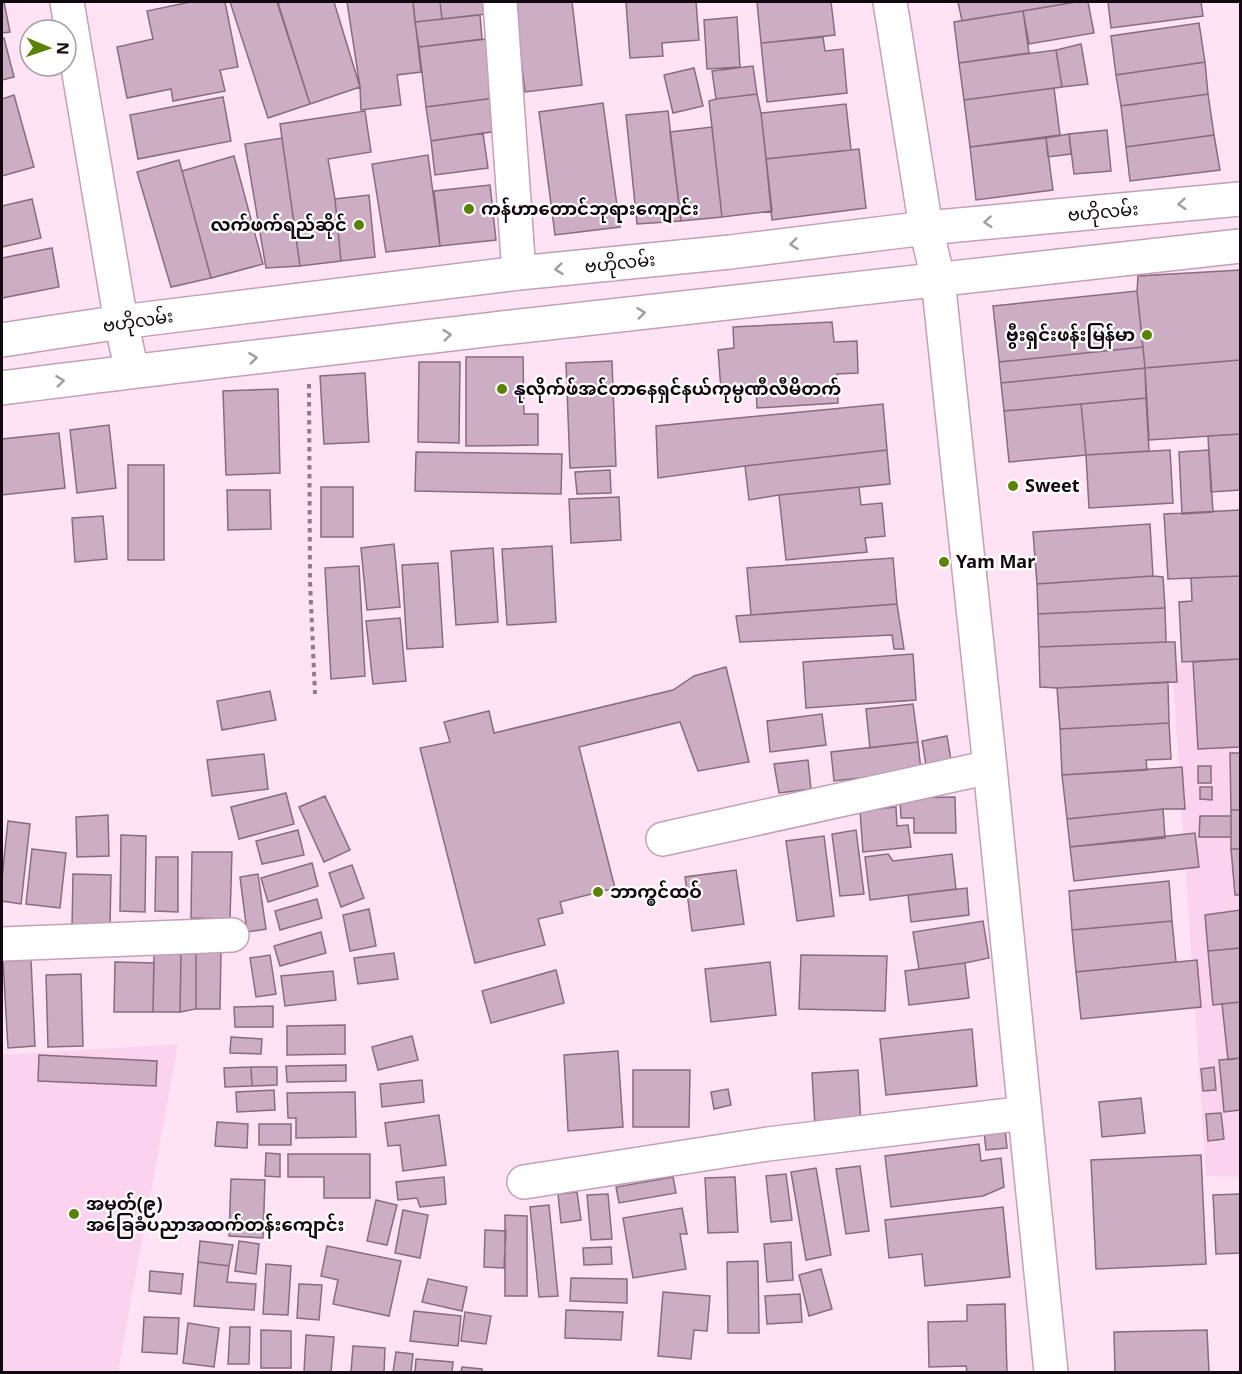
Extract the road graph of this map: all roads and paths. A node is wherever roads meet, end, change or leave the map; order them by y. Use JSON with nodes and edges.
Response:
{"nodes":[{"id":1,"x":68,"y":2,"type":"edge"},
{"id":2,"x":500,"y":2,"type":"edge"},
{"id":3,"x":890,"y":2,"type":"edge"},
{"id":4,"x":1240,"y":199,"type":"edge"},
{"id":5,"x":926,"y":228,"type":"junction"},
{"id":6,"x":1240,"y":246,"type":"edge"},
{"id":7,"x":519,"y":273,"type":"junction"},
{"id":8,"x":938,"y":279,"type":"junction"},
{"id":9,"x":121,"y":322,"type":"junction"},
{"id":10,"x":2,"y":340,"type":"edge"},
{"id":11,"x":308,"y":351,"type":"junction"},
{"id":12,"x":132,"y":371,"type":"junction"},
{"id":13,"x":2,"y":388,"type":"edge"},
{"id":14,"x":315,"y":694,"type":"dead end"},
{"id":15,"x":990,"y":767,"type":"junction"},
{"id":16,"x":663,"y":839,"type":"dead end"},
{"id":17,"x":232,"y":935,"type":"dead end"},
{"id":18,"x":2,"y":944,"type":"edge"},
{"id":19,"x":1025,"y":1113,"type":"junction"},
{"id":20,"x":524,"y":1182,"type":"dead end"},
{"id":21,"x":1050,"y":1372,"type":"edge"}],
"edges":[{"from":1,"to":9,"type":"street"},
{"from":2,"to":7,"type":"street"},
{"from":3,"to":5,"type":"street"},
{"from":4,"to":5,"type":"street","name":"ဗဟိုလမ်း","one_way":true},
{"from":5,"to":7,"type":"street","name":"ဗဟိုလမ်း","one_way":true},
{"from":5,"to":8,"type":"street"},
{"from":6,"to":8,"type":"street"},
{"from":7,"to":9,"type":"street","name":"ဗဟိုလမ်း"},
{"from":11,"to":8,"type":"street","one_way":true},
{"from":8,"to":15,"type":"street"},
{"from":9,"to":10,"type":"street","name":"ဗဟိုလမ်း"},
{"from":9,"to":12,"type":"street"},
{"from":12,"to":11,"type":"street","one_way":true},
{"from":11,"to":14,"type":"path"},
{"from":13,"to":12,"type":"street","one_way":true},
{"from":15,"to":16,"type":"street"},
{"from":15,"to":19,"type":"street"},
{"from":17,"to":18,"type":"street"},
{"from":19,"to":20,"type":"street"},
{"from":19,"to":21,"type":"street"}]}
